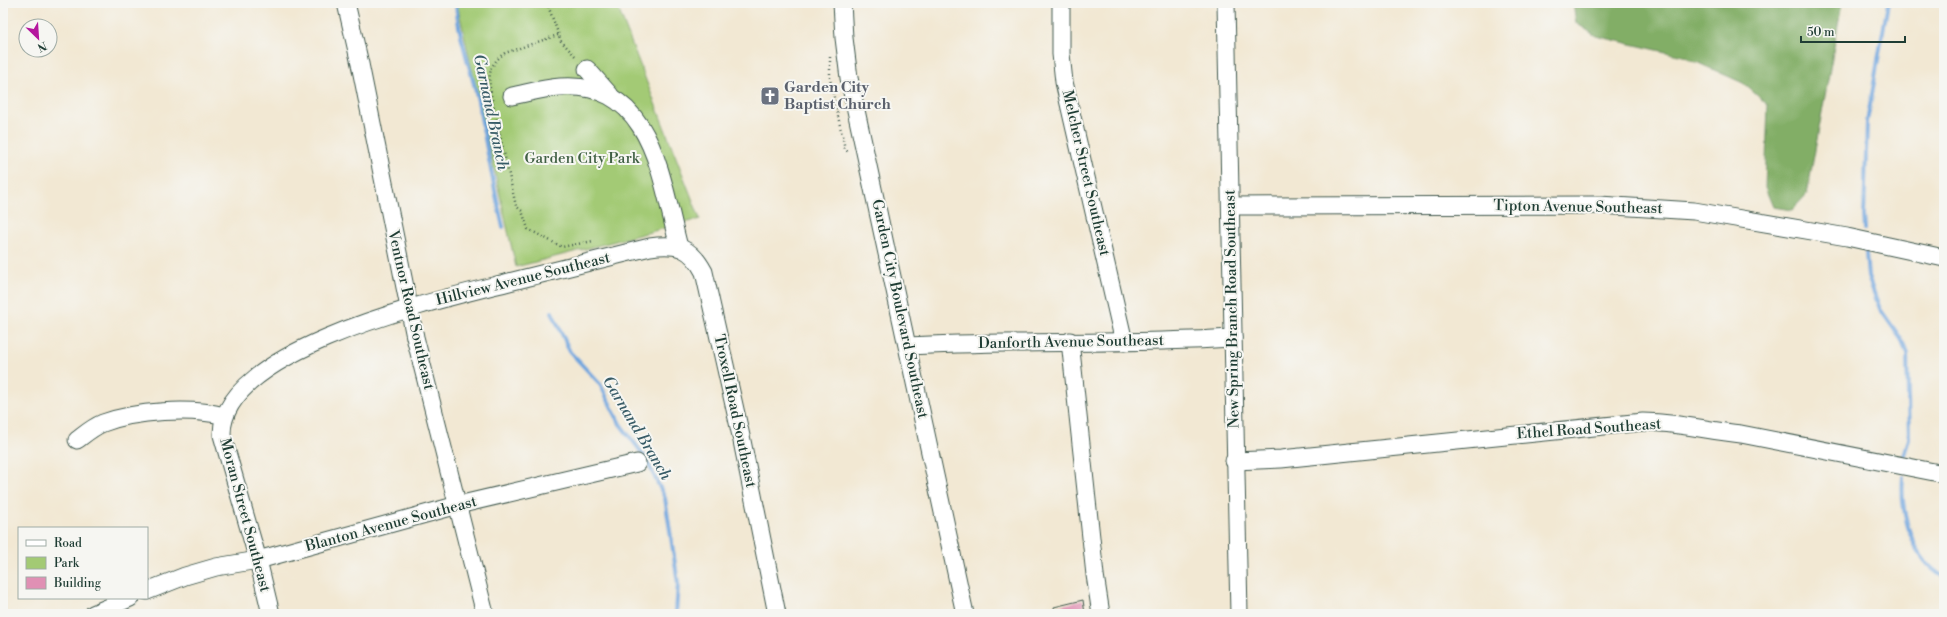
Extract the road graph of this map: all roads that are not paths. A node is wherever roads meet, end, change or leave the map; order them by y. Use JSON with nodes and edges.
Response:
{"nodes":[{"id":1,"x":346,"y":3,"type":"edge"},
{"id":2,"x":842,"y":3,"type":"edge"},
{"id":3,"x":1061,"y":3,"type":"edge"},
{"id":4,"x":1226,"y":3,"type":"edge"},
{"id":5,"x":587,"y":69,"type":"road end"},
{"id":6,"x":512,"y":96,"type":"dead end"},
{"id":7,"x":610,"y":96,"type":"junction"},
{"id":8,"x":1231,"y":206,"type":"junction"},
{"id":9,"x":650,"y":247,"type":"joint"},
{"id":10,"x":679,"y":247,"type":"junction"},
{"id":11,"x":1944,"y":258,"type":"edge"},
{"id":12,"x":409,"y":308,"type":"junction"},
{"id":13,"x":1233,"y":338,"type":"junction"},
{"id":14,"x":1070,"y":341,"type":"junction"},
{"id":15,"x":1124,"y":342,"type":"junction"},
{"id":16,"x":908,"y":346,"type":"junction"},
{"id":17,"x":224,"y":416,"type":"junction"},
{"id":18,"x":77,"y":440,"type":"dead end"},
{"id":19,"x":1234,"y":461,"type":"junction"},
{"id":20,"x":637,"y":463,"type":"dead end"},
{"id":21,"x":1939,"y":473,"type":"dead end"},
{"id":22,"x":458,"y":505,"type":"junction"},
{"id":23,"x":258,"y":560,"type":"junction"},
{"id":24,"x":148,"y":591,"type":"edge"},
{"id":25,"x":128,"y":599,"type":"edge"},
{"id":26,"x":93,"y":614,"type":"edge"},
{"id":27,"x":271,"y":614,"type":"edge"},
{"id":28,"x":485,"y":614,"type":"edge"},
{"id":29,"x":777,"y":614,"type":"edge"},
{"id":30,"x":965,"y":614,"type":"edge"},
{"id":31,"x":1101,"y":614,"type":"edge"},
{"id":32,"x":1238,"y":614,"type":"edge"}],
"edges":[{"from":1,"to":12,"type":"street","name":"Ventnor Road Southeast"},
{"from":2,"to":16,"type":"street","name":"Garden City Boulevard Southeast"},
{"from":3,"to":15,"type":"street","name":"Melcher Street Southeast"},
{"from":4,"to":8,"type":"street","name":"New Spring Branch Road Southeast"},
{"from":5,"to":7,"type":"street"},
{"from":6,"to":7,"type":"street"},
{"from":7,"to":10,"type":"street"},
{"from":8,"to":11,"type":"street","name":"Tipton Avenue Southeast"},
{"from":8,"to":13,"type":"street","name":"New Spring Branch Road Southeast"},
{"from":9,"to":10,"type":"street","name":"Troxell Road Southeast"},
{"from":9,"to":12,"type":"street","name":"Hillview Avenue Southeast"},
{"from":10,"to":29,"type":"street","name":"Troxell Road Southeast"},
{"from":12,"to":17,"type":"street","name":"Hillview Avenue Southeast"},
{"from":12,"to":22,"type":"street","name":"Ventnor Road Southeast"},
{"from":13,"to":15,"type":"street","name":"Danforth Avenue Southeast"},
{"from":13,"to":19,"type":"street","name":"New Spring Branch Road Southeast"},
{"from":14,"to":15,"type":"street","name":"Danforth Avenue Southeast"},
{"from":14,"to":16,"type":"street","name":"Danforth Avenue Southeast"},
{"from":14,"to":31,"type":"street"},
{"from":16,"to":30,"type":"street","name":"Garden City Boulevard Southeast"},
{"from":17,"to":18,"type":"street"},
{"from":17,"to":23,"type":"street","name":"Moran Street Southeast"},
{"from":19,"to":21,"type":"street","name":"Ethel Road Southeast"},
{"from":19,"to":32,"type":"street","name":"New Spring Branch Road Southeast"},
{"from":20,"to":22,"type":"street","name":"Blanton Avenue Southeast"},
{"from":22,"to":23,"type":"street","name":"Blanton Avenue Southeast"},
{"from":22,"to":28,"type":"street","name":"Ventnor Road Southeast"},
{"from":23,"to":24,"type":"street","name":"Blanton Avenue Southeast"},
{"from":23,"to":27,"type":"street","name":"Moran Street Southeast"},
{"from":25,"to":26,"type":"street"}]}
